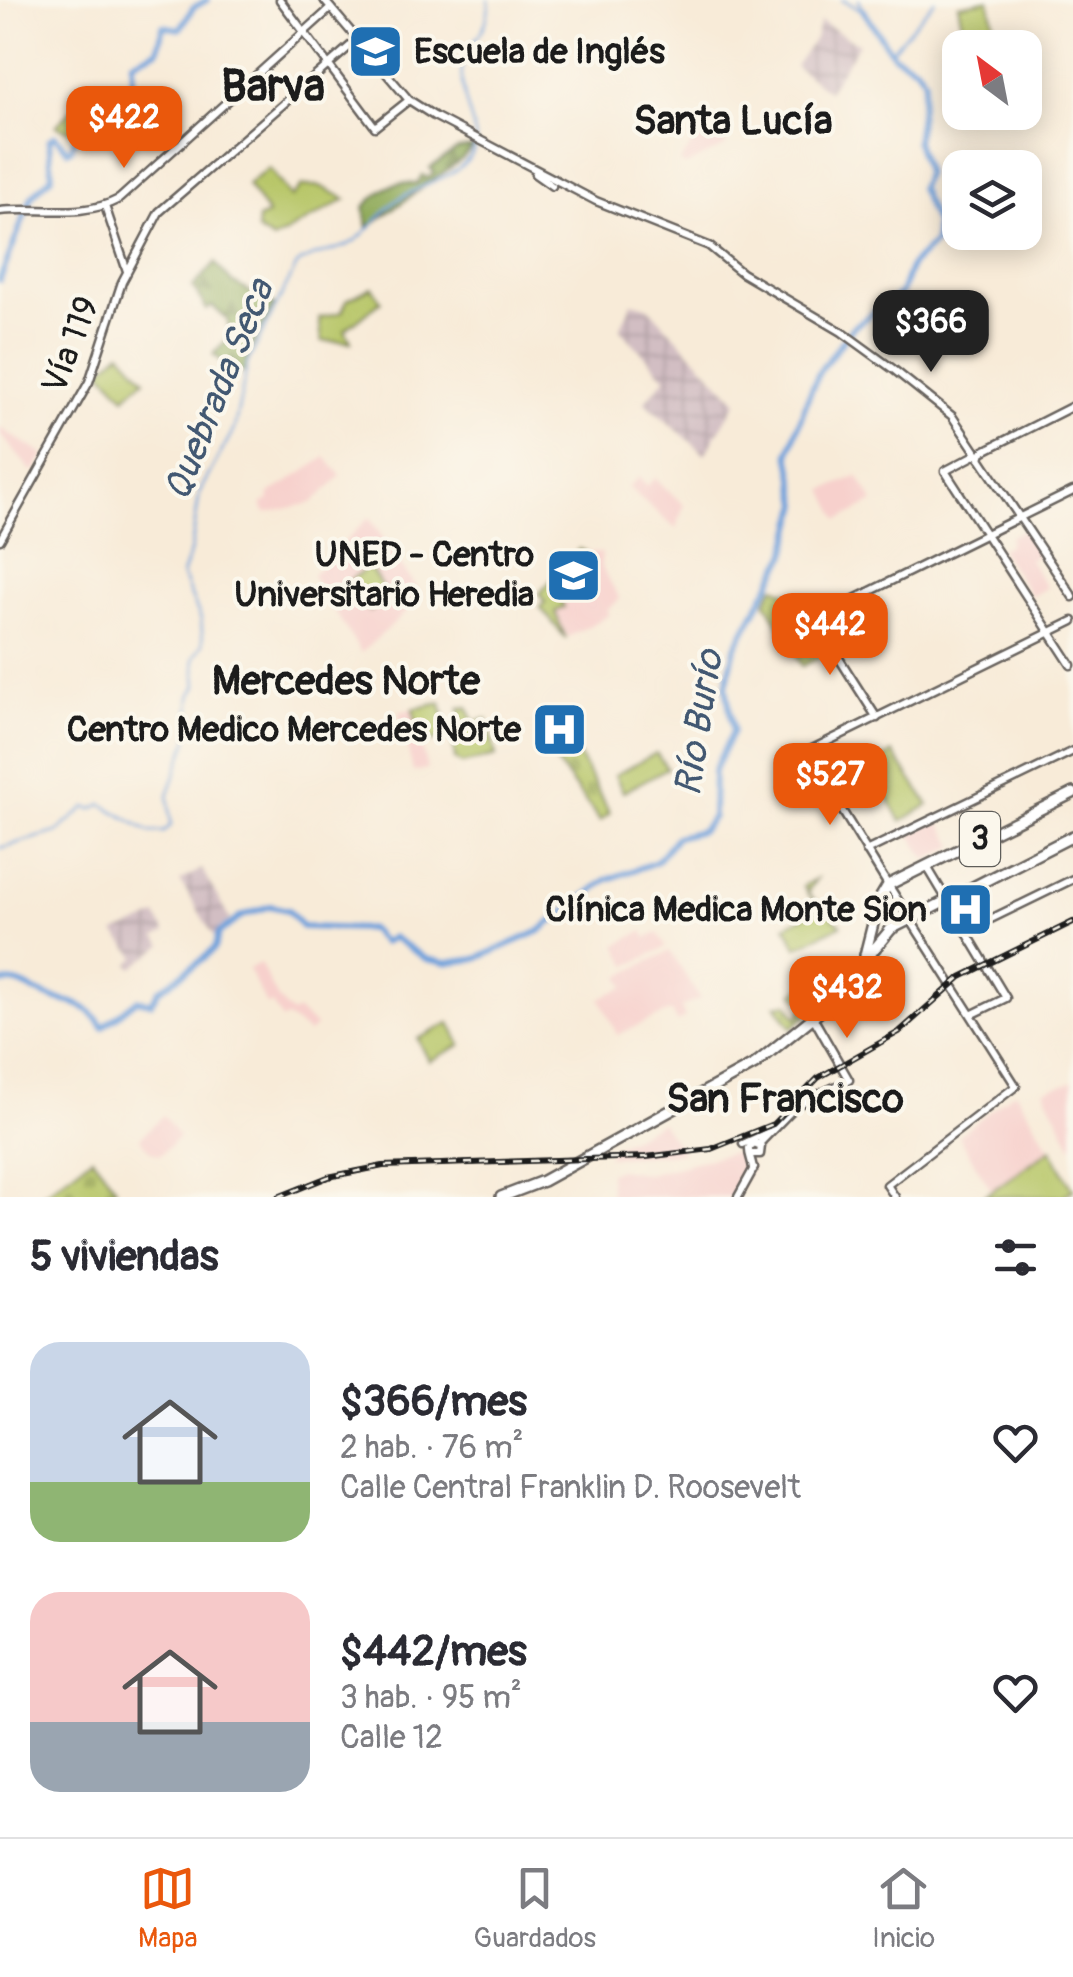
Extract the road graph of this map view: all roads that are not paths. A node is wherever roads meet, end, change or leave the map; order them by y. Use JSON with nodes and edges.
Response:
{"nodes":[{"id":1,"x":280,"y":0,"type":"edge"},
{"id":2,"x":324,"y":0,"type":"edge"},
{"id":3,"x":331,"y":8,"type":"junction"},
{"id":4,"x":304,"y":32,"type":"junction"},
{"id":5,"x":357,"y":40,"type":"junction"},
{"id":6,"x":327,"y":64,"type":"junction"},
{"id":7,"x":410,"y":100,"type":"junction"},
{"id":8,"x":528,"y":166,"type":"junction"},
{"id":9,"x":552,"y":186,"type":"dead end"},
{"id":10,"x":105,"y":206,"type":"junction"},
{"id":11,"x":0,"y":211,"type":"edge"},
{"id":12,"x":128,"y":265,"type":"junction"},
{"id":13,"x":1073,"y":406,"type":"edge"},
{"id":14,"x":979,"y":453,"type":"junction"},
{"id":15,"x":1073,"y":491,"type":"edge"},
{"id":16,"x":1019,"y":517,"type":"junction"},
{"id":17,"x":986,"y":534,"type":"junction"},
{"id":18,"x":0,"y":540,"type":"edge"},
{"id":19,"x":1073,"y":597,"type":"edge"},
{"id":20,"x":1073,"y":621,"type":"edge"},
{"id":21,"x":1050,"y":632,"type":"junction"},
{"id":22,"x":1071,"y":665,"type":"edge"},
{"id":23,"x":877,"y":718,"type":"junction"},
{"id":24,"x":1073,"y":751,"type":"edge"},
{"id":25,"x":1073,"y":793,"type":"edge"},
{"id":26,"x":1073,"y":836,"type":"edge"},
{"id":27,"x":866,"y":852,"type":"junction"},
{"id":28,"x":926,"y":865,"type":"junction"},
{"id":29,"x":1073,"y":879,"type":"edge"},
{"id":30,"x":888,"y":885,"type":"junction"},
{"id":31,"x":946,"y":900,"type":"junction"},
{"id":32,"x":909,"y":918,"type":"junction"},
{"id":33,"x":966,"y":931,"type":"junction"},
{"id":34,"x":871,"y":947,"type":"junction"},
{"id":35,"x":966,"y":1006,"type":"junction"},
{"id":36,"x":960,"y":1015,"type":"dead end"},
{"id":37,"x":972,"y":1015,"type":"junction"},
{"id":38,"x":814,"y":1018,"type":"junction"},
{"id":39,"x":748,"y":1067,"type":"junction"},
{"id":40,"x":781,"y":1120,"type":"junction"},
{"id":41,"x":774,"y":1128,"type":"junction"},
{"id":42,"x":743,"y":1144,"type":"dead end"},
{"id":43,"x":760,"y":1149,"type":"junction"},
{"id":44,"x":753,"y":1170,"type":"junction"},
{"id":45,"x":528,"y":1188,"type":"junction"},
{"id":46,"x":501,"y":1197,"type":"edge"},
{"id":47,"x":509,"y":1197,"type":"edge"},
{"id":48,"x":738,"y":1197,"type":"edge"},
{"id":49,"x":895,"y":1197,"type":"edge"}],
"edges":[{"from":1,"to":4,"type":"main road"},
{"from":2,"to":3,"type":"main road"},
{"from":3,"to":4,"type":"main road"},
{"from":3,"to":5,"type":"main road"},
{"from":4,"to":6,"type":"main road"},
{"from":4,"to":10,"type":"main road"},
{"from":5,"to":6,"type":"main road","name":"Vía 119"},
{"from":5,"to":7,"type":"main road"},
{"from":6,"to":7,"type":"main road"},
{"from":6,"to":12,"type":"main road","name":"Vía 119"},
{"from":7,"to":8,"type":"main road"},
{"from":8,"to":9,"type":"main road"},
{"from":8,"to":14,"type":"main road"},
{"from":10,"to":11,"type":"main road"},
{"from":10,"to":12,"type":"main road"},
{"from":12,"to":18,"type":"main road","name":"Vía 119"},
{"from":13,"to":14,"type":"main road"},
{"from":14,"to":16,"type":"main road"},
{"from":14,"to":17,"type":"main road"},
{"from":15,"to":16,"type":"main road"},
{"from":16,"to":17,"type":"main road"},
{"from":16,"to":19,"type":"main road"},
{"from":17,"to":21,"type":"main road"},
{"from":17,"to":23,"type":"main road"},
{"from":20,"to":21,"type":"main road"},
{"from":21,"to":22,"type":"main road"},
{"from":21,"to":23,"type":"main road"},
{"from":23,"to":27,"type":"main road"},
{"from":24,"to":27,"type":"main road"},
{"from":25,"to":28,"type":"main road","number":"3"},
{"from":26,"to":31,"type":"main road","number":"3"},
{"from":27,"to":30,"type":"main road"},
{"from":28,"to":30,"type":"main road","number":"3"},
{"from":28,"to":31,"type":"main road"},
{"from":29,"to":33,"type":"main road"},
{"from":30,"to":32,"type":"main road"},
{"from":30,"to":34,"type":"main road","number":"3"},
{"from":31,"to":32,"type":"main road","number":"3"},
{"from":31,"to":33,"type":"main road"},
{"from":32,"to":34,"type":"main road","number":"3"},
{"from":32,"to":35,"type":"main road"},
{"from":33,"to":37,"type":"main road"},
{"from":34,"to":38,"type":"main road","number":"3"},
{"from":34,"to":39,"type":"main road","number":"3"},
{"from":35,"to":36,"type":"main road"},
{"from":35,"to":37,"type":"main road"},
{"from":37,"to":49,"type":"main road"},
{"from":38,"to":39,"type":"main road","number":"3"},
{"from":38,"to":40,"type":"main road"},
{"from":39,"to":45,"type":"main road","number":"3"},
{"from":40,"to":41,"type":"main road"},
{"from":40,"to":43,"type":"main road"},
{"from":41,"to":42,"type":"main road"},
{"from":41,"to":43,"type":"main road"},
{"from":43,"to":44,"type":"main road"},
{"from":43,"to":44,"type":"main road"},
{"from":44,"to":48,"type":"main road"},
{"from":45,"to":46,"type":"main road","number":"3"},
{"from":45,"to":47,"type":"main road","number":"3"}]}
